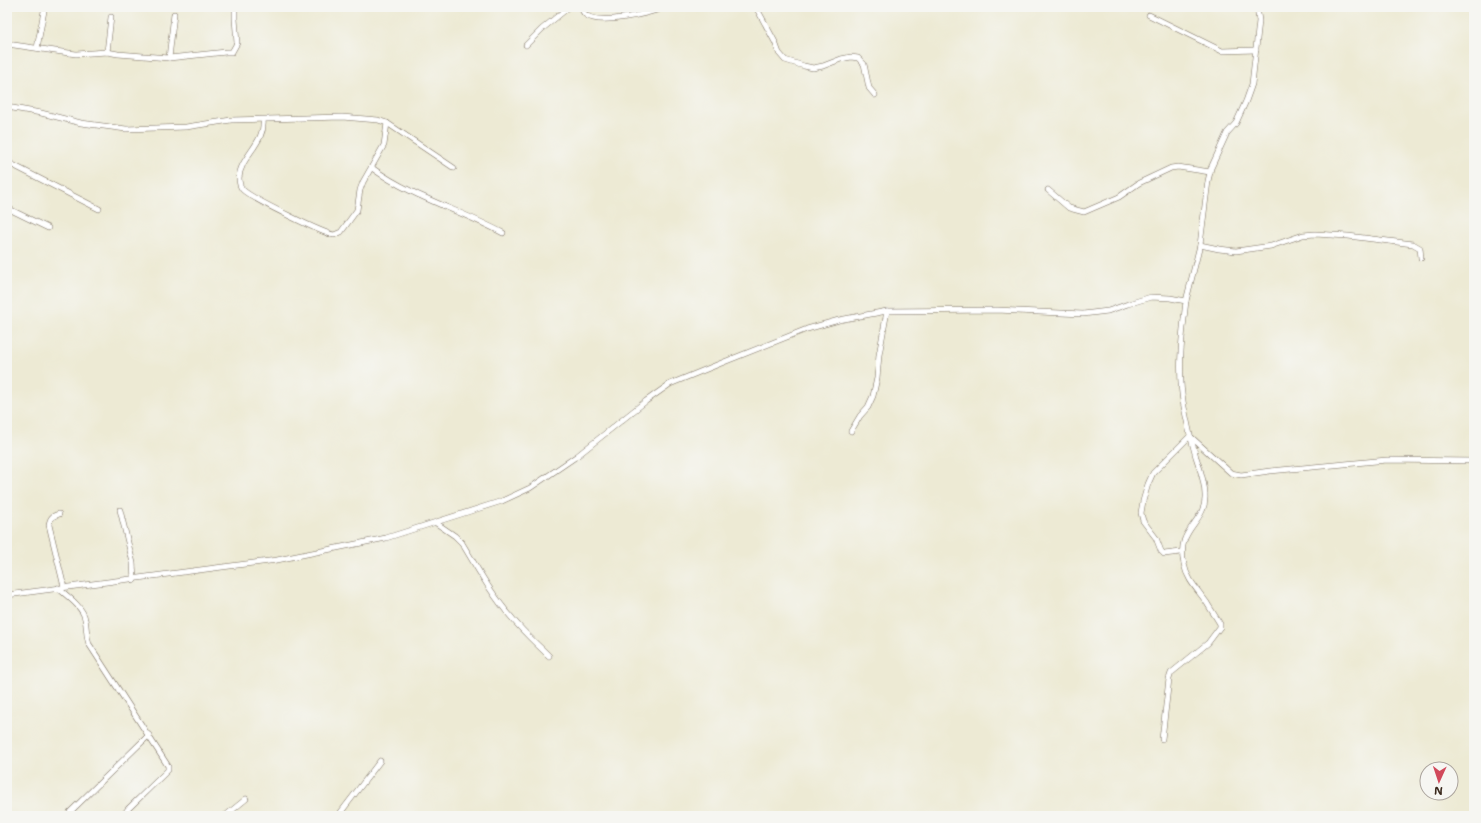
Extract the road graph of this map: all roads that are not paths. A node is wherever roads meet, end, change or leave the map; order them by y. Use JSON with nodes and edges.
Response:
{"nodes":[{"id":1,"x":235,"y":7,"type":"edge"},
{"id":2,"x":569,"y":7,"type":"edge"},
{"id":3,"x":581,"y":7,"type":"edge"},
{"id":4,"x":666,"y":7,"type":"edge"},
{"id":5,"x":756,"y":7,"type":"edge"},
{"id":6,"x":1257,"y":7,"type":"edge"},
{"id":7,"x":44,"y":11,"type":"dead end"},
{"id":8,"x":174,"y":14,"type":"dead end"},
{"id":9,"x":1149,"y":15,"type":"dead end"},
{"id":10,"x":111,"y":17,"type":"dead end"},
{"id":11,"x":7,"y":44,"type":"edge"},
{"id":12,"x":526,"y":45,"type":"dead end"},
{"id":13,"x":37,"y":48,"type":"junction"},
{"id":14,"x":1256,"y":50,"type":"junction"},
{"id":15,"x":107,"y":52,"type":"junction"},
{"id":16,"x":169,"y":58,"type":"junction"},
{"id":17,"x":875,"y":95,"type":"dead end"},
{"id":18,"x":7,"y":107,"type":"edge"},
{"id":19,"x":263,"y":120,"type":"junction"},
{"id":20,"x":387,"y":123,"type":"junction"},
{"id":21,"x":7,"y":162,"type":"edge"},
{"id":22,"x":372,"y":168,"type":"junction"},
{"id":23,"x":454,"y":168,"type":"dead end"},
{"id":24,"x":1210,"y":172,"type":"junction"},
{"id":25,"x":1048,"y":190,"type":"dead end"},
{"id":26,"x":7,"y":208,"type":"edge"},
{"id":27,"x":99,"y":209,"type":"dead end"},
{"id":28,"x":48,"y":228,"type":"dead end"},
{"id":29,"x":503,"y":232,"type":"dead end"},
{"id":30,"x":1200,"y":245,"type":"junction"},
{"id":31,"x":1421,"y":258,"type":"dead end"},
{"id":32,"x":1186,"y":301,"type":"junction"},
{"id":33,"x":887,"y":311,"type":"junction"},
{"id":34,"x":852,"y":431,"type":"dead end"},
{"id":35,"x":1190,"y":436,"type":"junction"},
{"id":36,"x":1474,"y":462,"type":"edge"},
{"id":37,"x":120,"y":510,"type":"dead end"},
{"id":38,"x":58,"y":514,"type":"dead end"},
{"id":39,"x":436,"y":523,"type":"junction"},
{"id":40,"x":1182,"y":552,"type":"junction"},
{"id":41,"x":134,"y":580,"type":"junction"},
{"id":42,"x":64,"y":587,"type":"junction"},
{"id":43,"x":58,"y":588,"type":"junction"},
{"id":44,"x":7,"y":595,"type":"edge"},
{"id":45,"x":550,"y":656,"type":"dead end"},
{"id":46,"x":149,"y":735,"type":"junction"},
{"id":47,"x":1162,"y":739,"type":"dead end"},
{"id":48,"x":380,"y":761,"type":"dead end"},
{"id":49,"x":246,"y":799,"type":"dead end"},
{"id":50,"x":70,"y":812,"type":"dead end"},
{"id":51,"x":123,"y":816,"type":"edge"},
{"id":52,"x":225,"y":816,"type":"edge"},
{"id":53,"x":340,"y":816,"type":"edge"}],
"edges":[{"from":1,"to":16,"type":"street"},
{"from":2,"to":12,"type":"street"},
{"from":3,"to":4,"type":"street"},
{"from":5,"to":17,"type":"street"},
{"from":6,"to":14,"type":"street"},
{"from":7,"to":13,"type":"street"},
{"from":8,"to":16,"type":"street"},
{"from":9,"to":14,"type":"street"},
{"from":10,"to":15,"type":"street"},
{"from":11,"to":13,"type":"street"},
{"from":13,"to":15,"type":"street"},
{"from":14,"to":24,"type":"street"},
{"from":15,"to":16,"type":"street"},
{"from":18,"to":19,"type":"street"},
{"from":19,"to":20,"type":"street"},
{"from":19,"to":22,"type":"street"},
{"from":20,"to":22,"type":"street"},
{"from":20,"to":23,"type":"street"},
{"from":21,"to":27,"type":"street"},
{"from":22,"to":29,"type":"street"},
{"from":24,"to":25,"type":"street"},
{"from":24,"to":30,"type":"street"},
{"from":26,"to":28,"type":"street"},
{"from":30,"to":31,"type":"street"},
{"from":30,"to":32,"type":"street"},
{"from":32,"to":33,"type":"street"},
{"from":32,"to":35,"type":"street"},
{"from":33,"to":34,"type":"street"},
{"from":33,"to":39,"type":"street"},
{"from":35,"to":36,"type":"street"},
{"from":35,"to":40,"type":"street"},
{"from":35,"to":40,"type":"street"},
{"from":37,"to":41,"type":"street"},
{"from":38,"to":42,"type":"street"},
{"from":39,"to":41,"type":"street"},
{"from":39,"to":45,"type":"street"},
{"from":40,"to":47,"type":"street"},
{"from":41,"to":42,"type":"street"},
{"from":42,"to":43,"type":"street"},
{"from":43,"to":44,"type":"street"},
{"from":43,"to":46,"type":"street"},
{"from":46,"to":50,"type":"street"},
{"from":46,"to":51,"type":"street"},
{"from":48,"to":53,"type":"street"},
{"from":49,"to":52,"type":"street"}]}
